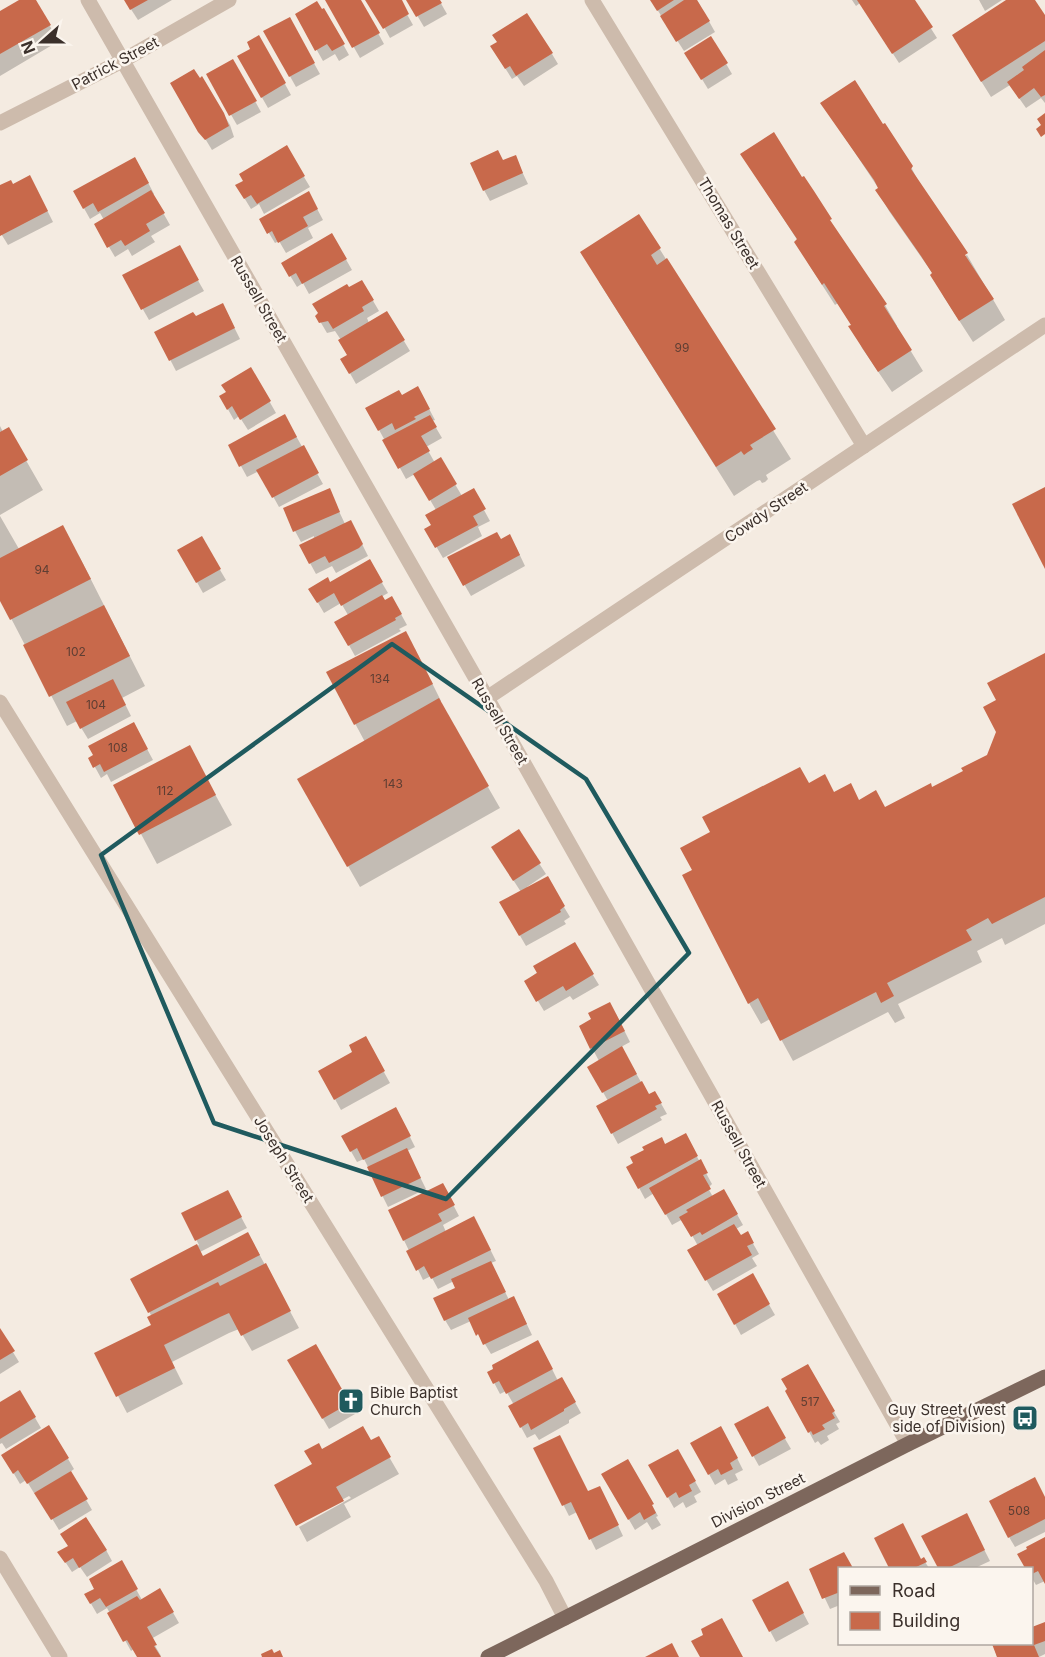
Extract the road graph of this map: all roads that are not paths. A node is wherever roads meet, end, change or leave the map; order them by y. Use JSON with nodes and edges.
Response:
{"nodes":[{"id":1,"x":88,"y":0,"type":"edge"},
{"id":2,"x":229,"y":0,"type":"edge"},
{"id":3,"x":592,"y":0,"type":"edge"},
{"id":4,"x":122,"y":61,"type":"junction"},
{"id":5,"x":0,"y":123,"type":"edge"},
{"id":6,"x":1045,"y":325,"type":"edge"},
{"id":7,"x":864,"y":446,"type":"junction"},
{"id":8,"x":487,"y":698,"type":"junction"},
{"id":9,"x":0,"y":702,"type":"edge"},
{"id":10,"x":1045,"y":1377,"type":"edge"},
{"id":11,"x":908,"y":1444,"type":"junction"},
{"id":12,"x":0,"y":1558,"type":"edge"},
{"id":13,"x":566,"y":1618,"type":"junction"},
{"id":14,"x":60,"y":1657,"type":"edge"},
{"id":15,"x":488,"y":1657,"type":"edge"}],
"edges":[{"from":1,"to":4,"type":"street","name":"Russell Street"},
{"from":2,"to":4,"type":"street","name":"Patrick Street"},
{"from":3,"to":7,"type":"street","name":"Thomas Street"},
{"from":4,"to":5,"type":"street","name":"Patrick Street"},
{"from":4,"to":8,"type":"street","name":"Russell Street"},
{"from":6,"to":7,"type":"street","name":"Cowdy Street"},
{"from":7,"to":8,"type":"street","name":"Cowdy Street"},
{"from":8,"to":11,"type":"street","name":"Russell Street"},
{"from":9,"to":13,"type":"street","name":"Joseph Street"},
{"from":10,"to":11,"type":"main road","name":"Division Street"},
{"from":11,"to":13,"type":"main road","name":"Division Street"},
{"from":12,"to":14,"type":"street"},
{"from":13,"to":15,"type":"main road","name":"Division Street"}]}
